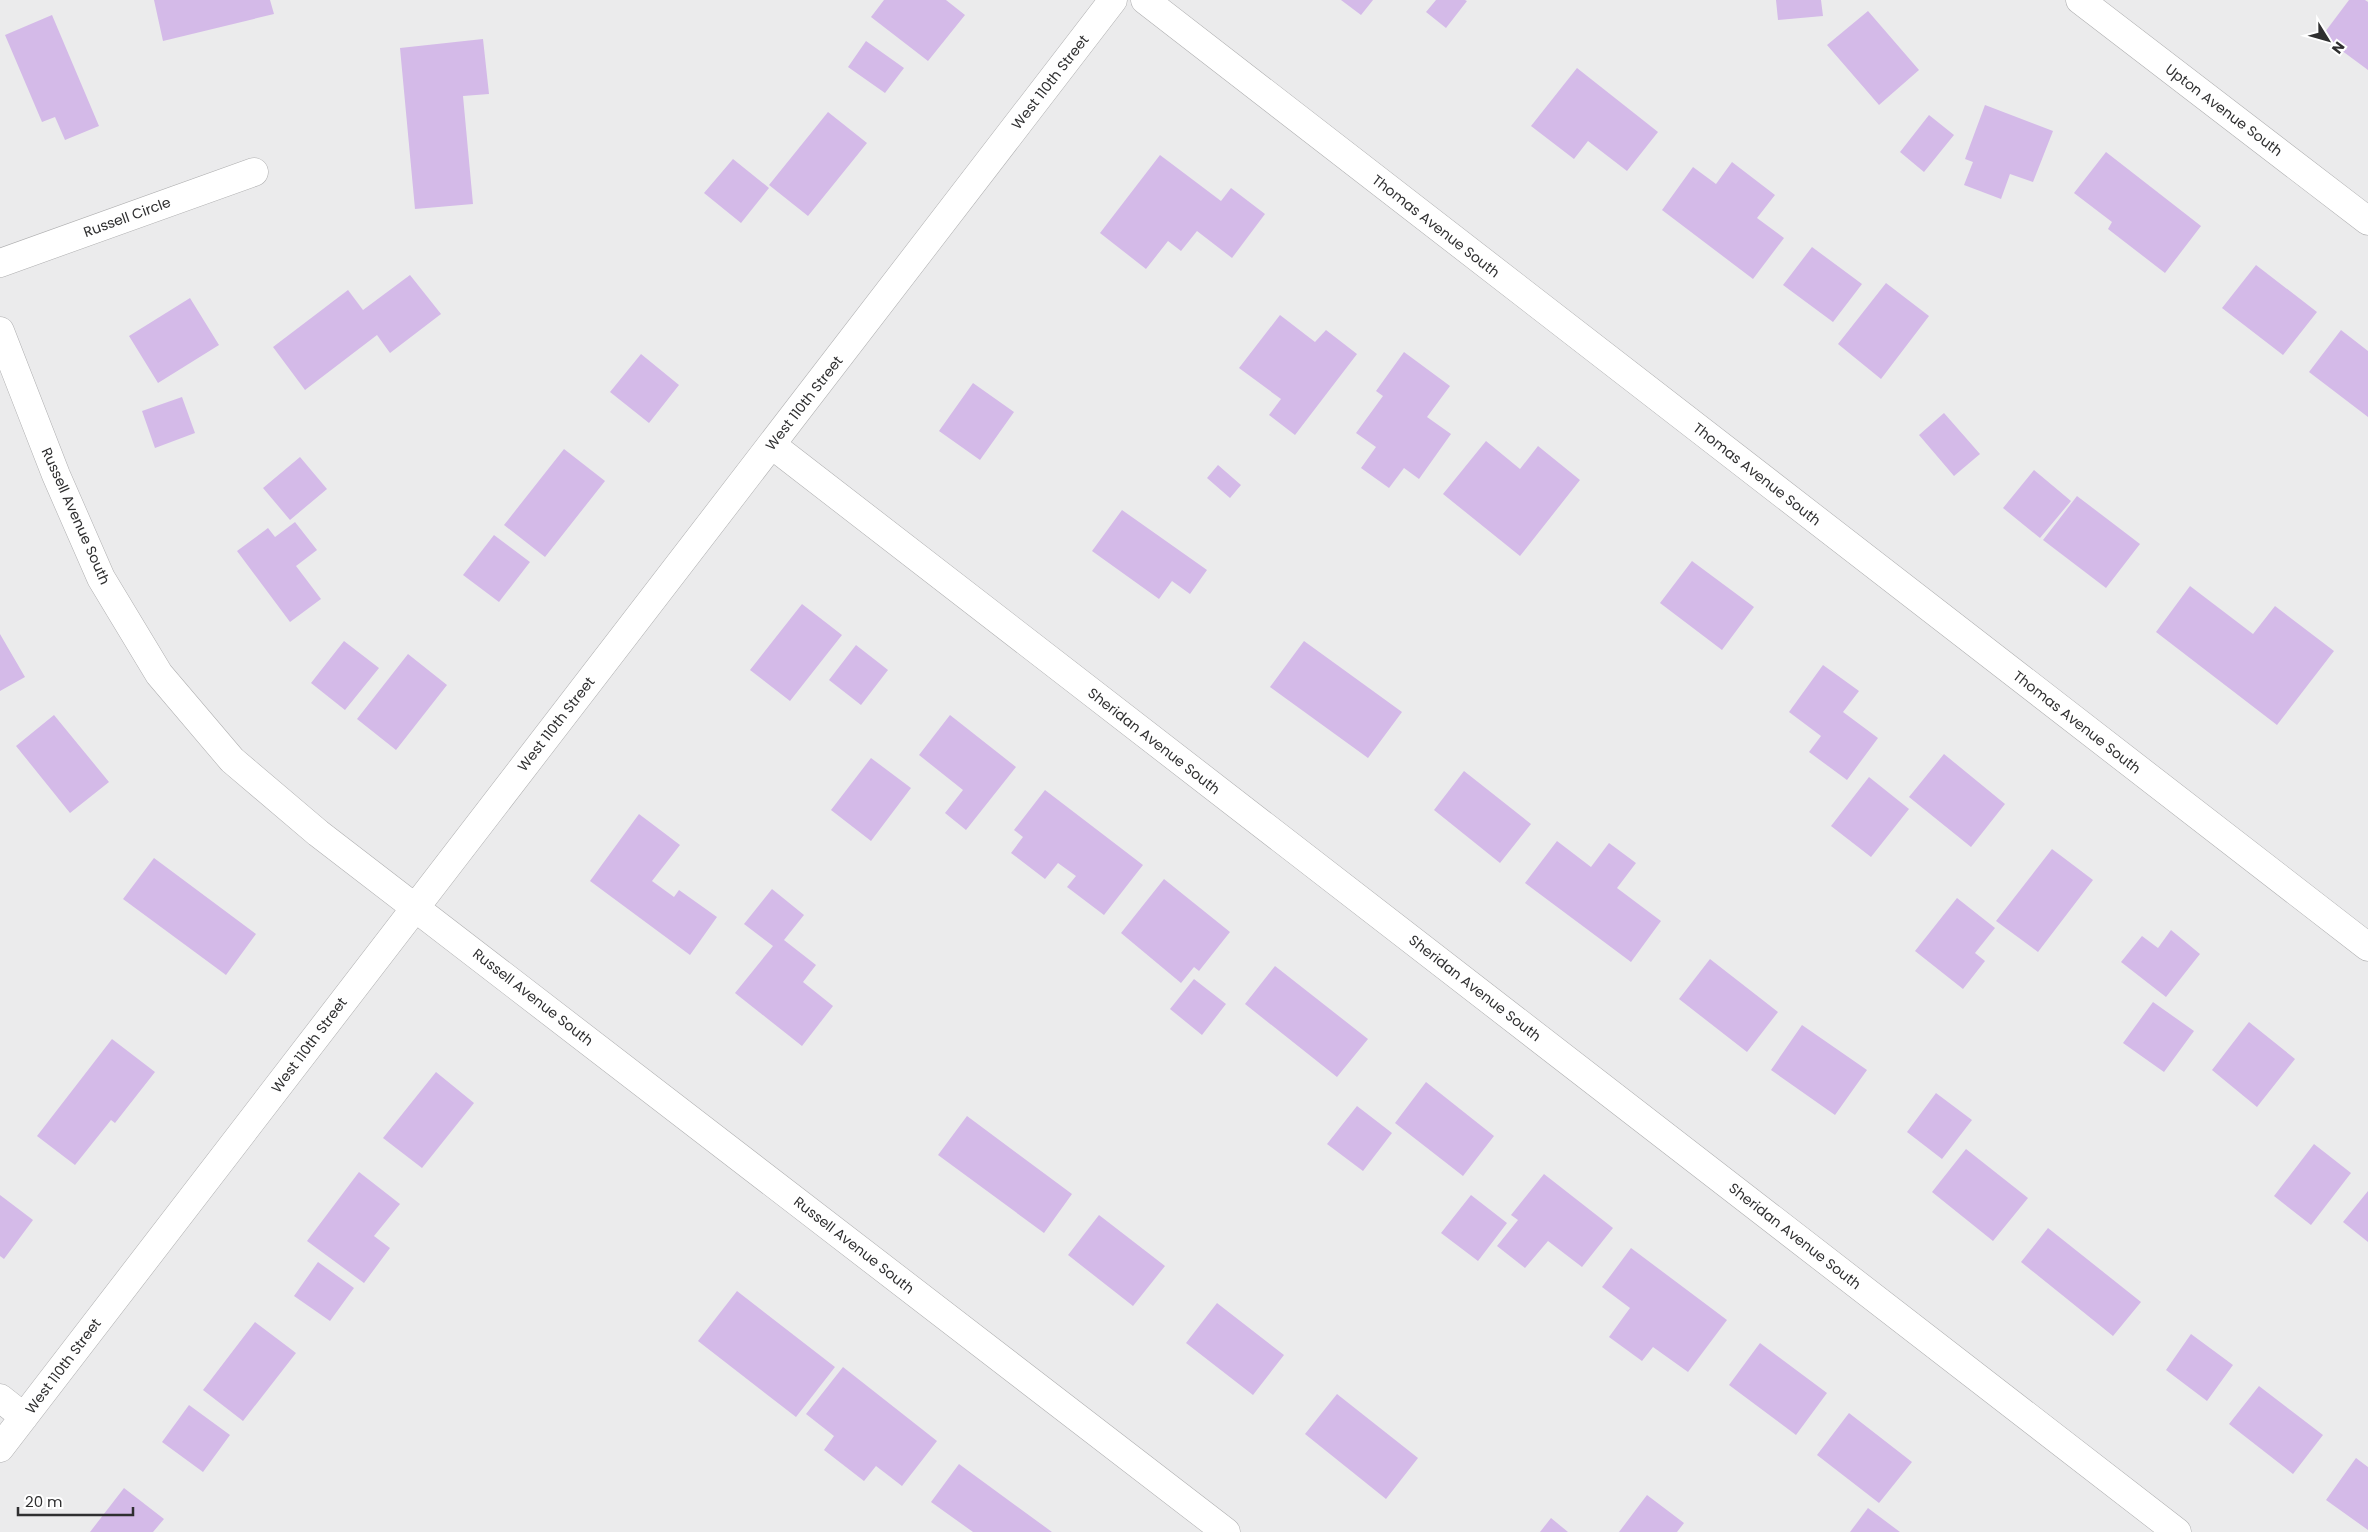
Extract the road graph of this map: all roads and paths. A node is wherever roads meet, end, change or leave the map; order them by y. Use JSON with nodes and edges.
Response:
{"nodes":[{"id":1,"x":1113,"y":0,"type":"edge"},
{"id":2,"x":1145,"y":0,"type":"edge"},
{"id":3,"x":2080,"y":0,"type":"edge"},
{"id":4,"x":254,"y":172,"type":"dead end"},
{"id":5,"x":2368,"y":221,"type":"edge"},
{"id":6,"x":0,"y":263,"type":"edge"},
{"id":7,"x":0,"y":331,"type":"edge"},
{"id":8,"x":772,"y":445,"type":"junction"},
{"id":9,"x":415,"y":906,"type":"junction"},
{"id":10,"x":2368,"y":947,"type":"edge"},
{"id":11,"x":0,"y":1398,"type":"edge"},
{"id":12,"x":24,"y":1417,"type":"junction"},
{"id":13,"x":0,"y":1448,"type":"edge"},
{"id":14,"x":1226,"y":1532,"type":"edge"},
{"id":15,"x":2177,"y":1532,"type":"edge"}],
"edges":[{"from":1,"to":8,"type":"street","name":"West 110th Street"},
{"from":2,"to":10,"type":"street","name":"Thomas Avenue South"},
{"from":3,"to":5,"type":"street","name":"Upton Avenue South"},
{"from":4,"to":6,"type":"street","name":"Russell Circle"},
{"from":7,"to":9,"type":"street","name":"Russell Avenue South"},
{"from":8,"to":9,"type":"street","name":"West 110th Street"},
{"from":8,"to":15,"type":"street","name":"Sheridan Avenue South"},
{"from":9,"to":12,"type":"street","name":"West 110th Street"},
{"from":9,"to":14,"type":"street","name":"Russell Avenue South"},
{"from":11,"to":12,"type":"street"},
{"from":12,"to":13,"type":"street","name":"West 110th Street"}]}
